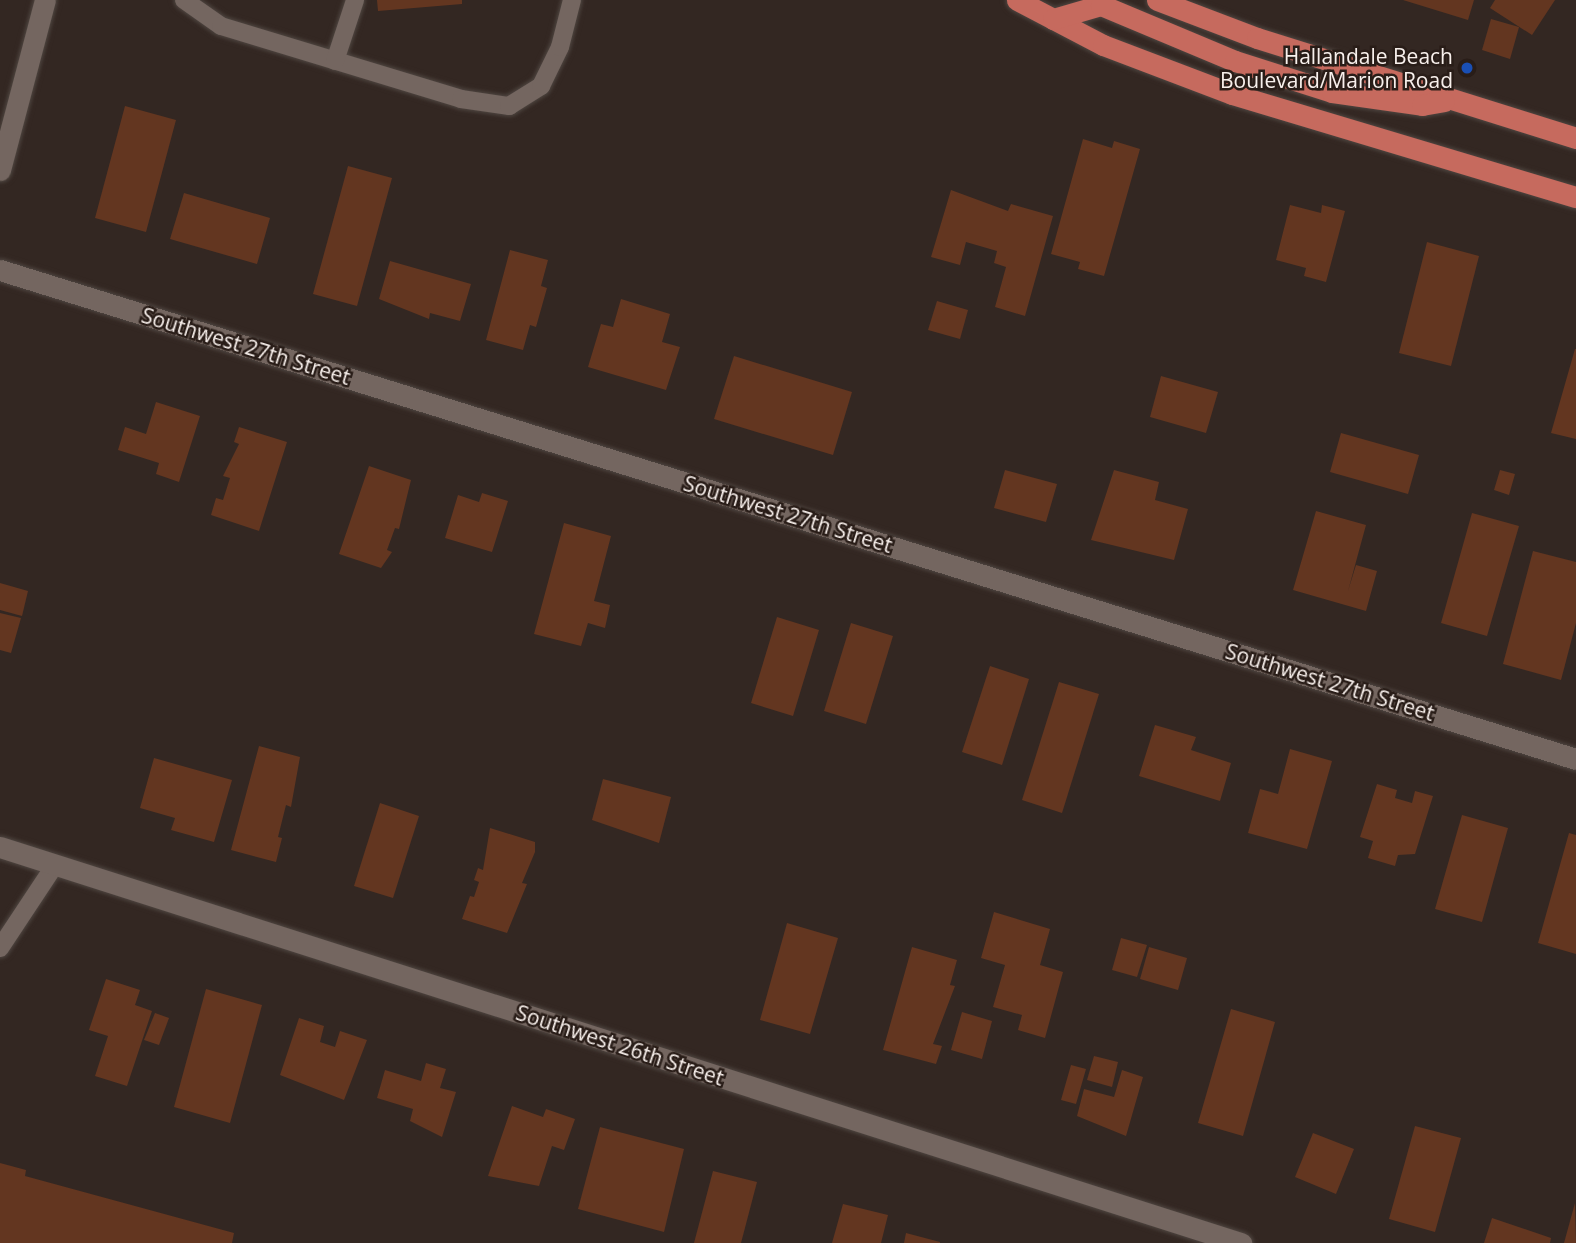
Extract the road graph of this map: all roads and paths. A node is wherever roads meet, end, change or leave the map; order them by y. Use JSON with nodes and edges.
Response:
{"nodes":[{"id":1,"x":45,"y":0,"type":"edge"},
{"id":2,"x":184,"y":0,"type":"edge"},
{"id":3,"x":355,"y":0,"type":"edge"},
{"id":4,"x":572,"y":0,"type":"edge"},
{"id":5,"x":1017,"y":0,"type":"edge"},
{"id":6,"x":1157,"y":0,"type":"edge"},
{"id":7,"x":1054,"y":19,"type":"junction"},
{"id":8,"x":335,"y":61,"type":"junction"},
{"id":9,"x":1453,"y":100,"type":"junction"},
{"id":10,"x":1576,"y":138,"type":"edge"},
{"id":11,"x":0,"y":170,"type":"edge"},
{"id":12,"x":1576,"y":197,"type":"edge"},
{"id":13,"x":0,"y":270,"type":"edge"},
{"id":14,"x":1576,"y":759,"type":"edge"},
{"id":15,"x":0,"y":847,"type":"edge"},
{"id":16,"x":55,"y":864,"type":"junction"},
{"id":17,"x":0,"y":948,"type":"edge"},
{"id":18,"x":1241,"y":1243,"type":"edge"}],
"edges":[{"from":1,"to":11,"type":"street"},
{"from":2,"to":8,"type":"lane"},
{"from":3,"to":8,"type":"lane"},
{"from":4,"to":8,"type":"lane"},
{"from":5,"to":7,"type":"main road"},
{"from":6,"to":9,"type":"main road"},
{"from":7,"to":9,"type":"main road"},
{"from":7,"to":12,"type":"main road"},
{"from":9,"to":10,"type":"main road"},
{"from":13,"to":14,"type":"street","name":"Southwest 27th Street"},
{"from":15,"to":16,"type":"street","name":"Southwest 26th Street"},
{"from":16,"to":17,"type":"lane"},
{"from":16,"to":18,"type":"street","name":"Southwest 26th Street"}]}
